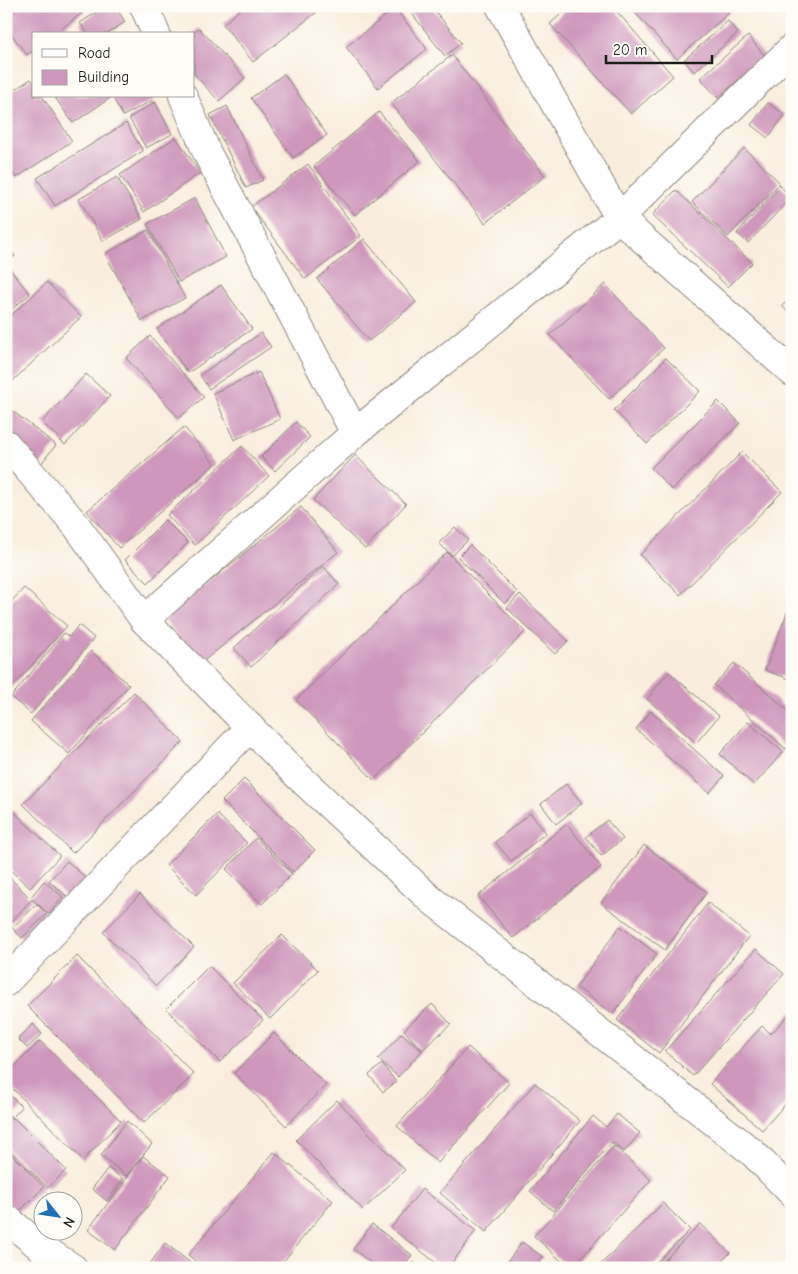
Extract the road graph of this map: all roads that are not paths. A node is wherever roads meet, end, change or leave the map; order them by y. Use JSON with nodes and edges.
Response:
{"nodes":[{"id":1,"x":144,"y":6,"type":"edge"},
{"id":2,"x":500,"y":6,"type":"edge"},
{"id":3,"x":155,"y":32,"type":"edge"},
{"id":4,"x":792,"y":48,"type":"edge"},
{"id":5,"x":184,"y":98,"type":"edge"},
{"id":6,"x":619,"y":218,"type":"junction"},
{"id":7,"x":792,"y":372,"type":"edge"},
{"id":8,"x":355,"y":433,"type":"junction"},
{"id":9,"x":6,"y":444,"type":"edge"},
{"id":10,"x":144,"y":620,"type":"junction"},
{"id":11,"x":250,"y":727,"type":"junction"},
{"id":12,"x":6,"y":982,"type":"edge"},
{"id":13,"x":792,"y":1193,"type":"edge"},
{"id":14,"x":6,"y":1218,"type":"edge"},
{"id":15,"x":73,"y":1268,"type":"edge"}],
"edges":[{"from":1,"to":3,"type":"street"},
{"from":2,"to":6,"type":"street"},
{"from":4,"to":6,"type":"street"},
{"from":5,"to":8,"type":"street"},
{"from":6,"to":7,"type":"street"},
{"from":6,"to":8,"type":"street"},
{"from":8,"to":10,"type":"street"},
{"from":9,"to":10,"type":"street"},
{"from":10,"to":11,"type":"street"},
{"from":11,"to":12,"type":"street"},
{"from":11,"to":13,"type":"street"},
{"from":14,"to":15,"type":"street"}]}
